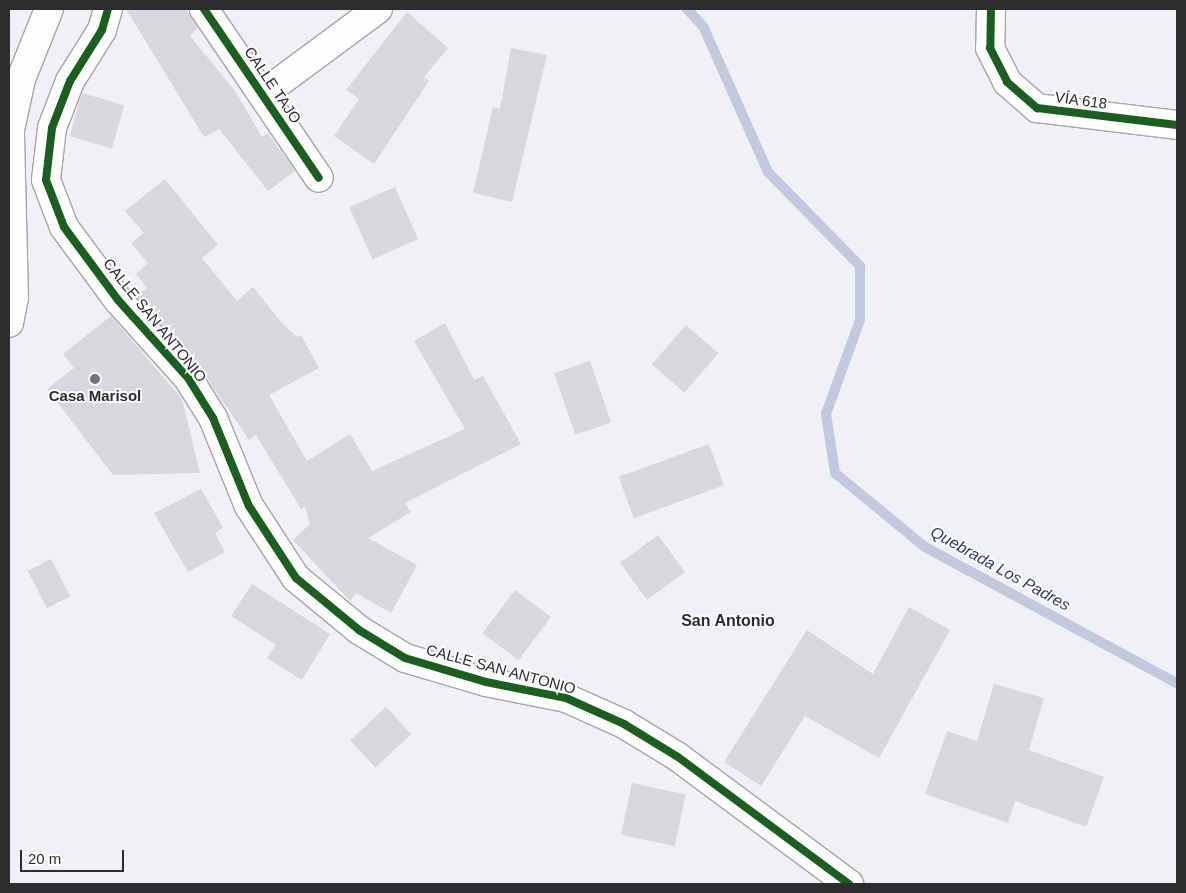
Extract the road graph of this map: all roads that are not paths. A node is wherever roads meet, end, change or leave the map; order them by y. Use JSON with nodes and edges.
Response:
{"nodes":[{"id":1,"x":49,"y":9,"type":"edge"},
{"id":2,"x":108,"y":9,"type":"edge"},
{"id":3,"x":204,"y":9,"type":"edge"},
{"id":4,"x":378,"y":9,"type":"edge"},
{"id":5,"x":991,"y":9,"type":"edge"},
{"id":6,"x":263,"y":94,"type":"junction"},
{"id":7,"x":1177,"y":125,"type":"edge"},
{"id":8,"x":319,"y":178,"type":"dead end"},
{"id":9,"x":9,"y":323,"type":"edge"},
{"id":10,"x":849,"y":884,"type":"edge"}],
"edges":[{"from":1,"to":9,"type":"street"},
{"from":2,"to":10,"type":"street","name":"CALLE SAN ANTONIO"},
{"from":3,"to":6,"type":"street","name":"CALLE TAJO"},
{"from":4,"to":6,"type":"street"},
{"from":5,"to":7,"type":"street","name":"VÍA 618"},
{"from":6,"to":8,"type":"street","name":"CALLE TAJO"}]}
